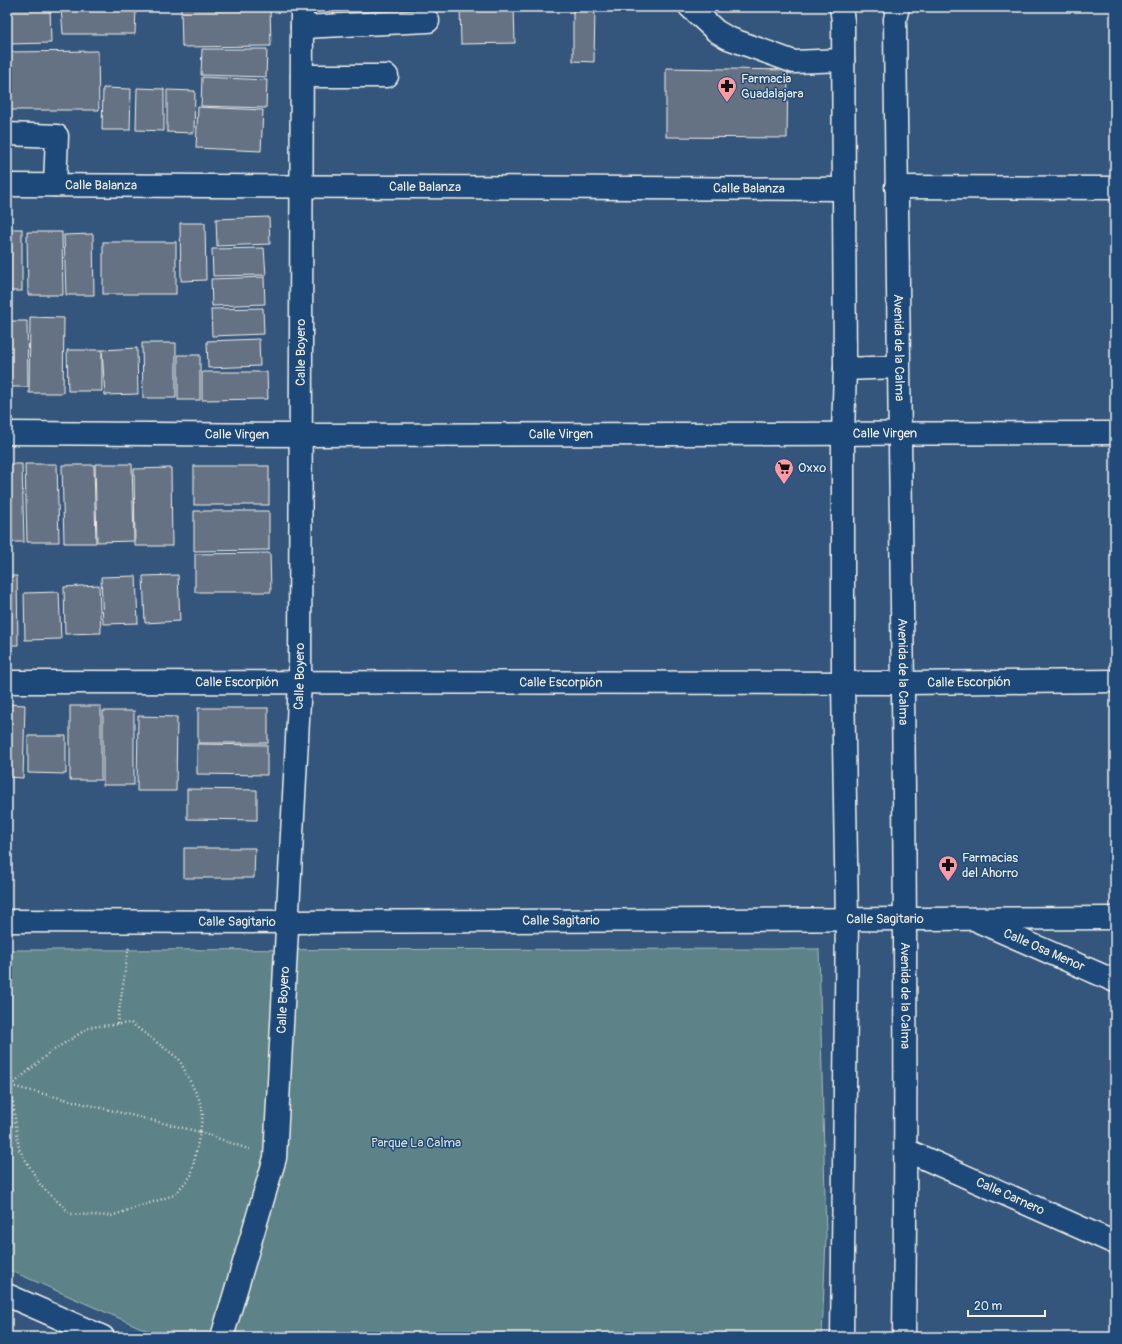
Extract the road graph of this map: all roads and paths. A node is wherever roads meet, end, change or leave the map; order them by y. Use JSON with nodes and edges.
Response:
{"nodes":[{"id":1,"x":690,"y":7,"type":"edge"},
{"id":2,"x":841,"y":7,"type":"edge"},
{"id":3,"x":898,"y":7,"type":"edge"},
{"id":4,"x":302,"y":17,"type":"edge"},
{"id":5,"x":428,"y":21,"type":"dead end"},
{"id":6,"x":843,"y":60,"type":"junction"},
{"id":7,"x":302,"y":76,"type":"junction"},
{"id":8,"x":387,"y":76,"type":"dead end"},
{"id":9,"x":7,"y":134,"type":"edge"},
{"id":10,"x":7,"y":185,"type":"edge"},
{"id":11,"x":55,"y":185,"type":"junction"},
{"id":12,"x":301,"y":186,"type":"junction"},
{"id":13,"x":896,"y":187,"type":"junction"},
{"id":14,"x":1115,"y":188,"type":"edge"},
{"id":15,"x":843,"y":189,"type":"junction"},
{"id":16,"x":898,"y":368,"type":"junction"},
{"id":17,"x":845,"y":369,"type":"junction"},
{"id":18,"x":7,"y":433,"type":"edge"},
{"id":19,"x":844,"y":433,"type":"junction"},
{"id":20,"x":899,"y":433,"type":"junction"},
{"id":21,"x":1115,"y":433,"type":"edge"},
{"id":22,"x":301,"y":435,"type":"junction"},
{"id":23,"x":1115,"y":681,"type":"edge"},
{"id":24,"x":7,"y":682,"type":"edge"},
{"id":25,"x":300,"y":682,"type":"junction"},
{"id":26,"x":843,"y":682,"type":"junction"},
{"id":27,"x":902,"y":683,"type":"junction"},
{"id":28,"x":1115,"y":918,"type":"edge"},
{"id":29,"x":905,"y":919,"type":"junction"},
{"id":30,"x":973,"y":919,"type":"junction"},
{"id":31,"x":847,"y":920,"type":"junction"},
{"id":32,"x":7,"y":921,"type":"edge"},
{"id":33,"x":133,"y":921,"type":"junction"},
{"id":34,"x":288,"y":922,"type":"junction"},
{"id":35,"x":1115,"y":981,"type":"edge"},
{"id":36,"x":117,"y":1024,"type":"junction"},
{"id":37,"x":7,"y":1085,"type":"edge"},
{"id":38,"x":11,"y":1086,"type":"junction"},
{"id":39,"x":200,"y":1132,"type":"junction"},
{"id":40,"x":906,"y":1150,"type":"junction"},
{"id":41,"x":275,"y":1158,"type":"junction"},
{"id":42,"x":1115,"y":1243,"type":"edge"},
{"id":43,"x":7,"y":1295,"type":"edge"},
{"id":44,"x":103,"y":1337,"type":"edge"},
{"id":45,"x":222,"y":1337,"type":"edge"},
{"id":46,"x":842,"y":1337,"type":"edge"},
{"id":47,"x":904,"y":1337,"type":"edge"}],
"edges":[{"from":1,"to":6,"type":"street"},
{"from":2,"to":6,"type":"street"},
{"from":3,"to":13,"type":"street","name":"Avenida de la Calma"},
{"from":4,"to":5,"type":"street"},
{"from":4,"to":7,"type":"street","name":"Calle Boyero"},
{"from":6,"to":15,"type":"street"},
{"from":7,"to":8,"type":"street"},
{"from":7,"to":12,"type":"street","name":"Calle Boyero"},
{"from":9,"to":11,"type":"street"},
{"from":10,"to":11,"type":"street","name":"Calle Balanza"},
{"from":11,"to":12,"type":"street","name":"Calle Balanza"},
{"from":12,"to":15,"type":"street","name":"Calle Balanza"},
{"from":12,"to":22,"type":"street","name":"Calle Boyero"},
{"from":13,"to":14,"type":"street"},
{"from":13,"to":16,"type":"street","name":"Avenida de la Calma"},
{"from":15,"to":17,"type":"street"},
{"from":16,"to":17,"type":"street"},
{"from":16,"to":20,"type":"street","name":"Avenida de la Calma"},
{"from":17,"to":19,"type":"street"},
{"from":18,"to":22,"type":"street","name":"Calle Virgen"},
{"from":19,"to":20,"type":"street","name":"Calle Virgen"},
{"from":19,"to":22,"type":"street","name":"Calle Virgen"},
{"from":19,"to":26,"type":"street"},
{"from":20,"to":21,"type":"street","name":"Calle Virgen"},
{"from":20,"to":27,"type":"street","name":"Avenida de la Calma"},
{"from":22,"to":25,"type":"street","name":"Calle Boyero"},
{"from":23,"to":27,"type":"street","name":"Calle Escorpión"},
{"from":24,"to":25,"type":"street","name":"Calle Escorpión"},
{"from":25,"to":26,"type":"street","name":"Calle Escorpión"},
{"from":25,"to":34,"type":"street","name":"Calle Boyero"},
{"from":26,"to":27,"type":"street","name":"Calle Escorpión"},
{"from":26,"to":31,"type":"street"},
{"from":27,"to":29,"type":"street","name":"Avenida de la Calma"},
{"from":28,"to":30,"type":"street","name":"Calle Sagitario"},
{"from":29,"to":30,"type":"street","name":"Calle Sagitario"},
{"from":29,"to":31,"type":"street","name":"Calle Sagitario"},
{"from":29,"to":40,"type":"street","name":"Avenida de la Calma"},
{"from":30,"to":35,"type":"street","name":"Calle Osa Menor"},
{"from":31,"to":34,"type":"street","name":"Calle Sagitario"},
{"from":31,"to":46,"type":"street"},
{"from":32,"to":33,"type":"street","name":"Calle Sagitario"},
{"from":33,"to":34,"type":"street","name":"Calle Sagitario"},
{"from":33,"to":36,"type":"path"},
{"from":34,"to":41,"type":"street","name":"Calle Boyero"},
{"from":36,"to":38,"type":"path"},
{"from":36,"to":39,"type":"path"},
{"from":37,"to":38,"type":"path"},
{"from":38,"to":39,"type":"path"},
{"from":38,"to":39,"type":"path"},
{"from":39,"to":41,"type":"path"},
{"from":40,"to":42,"type":"street","name":"Calle Carnero"},
{"from":40,"to":47,"type":"street","name":"Avenida de la Calma"},
{"from":41,"to":45,"type":"street","name":"Calle Boyero"},
{"from":43,"to":44,"type":"street"}]}
